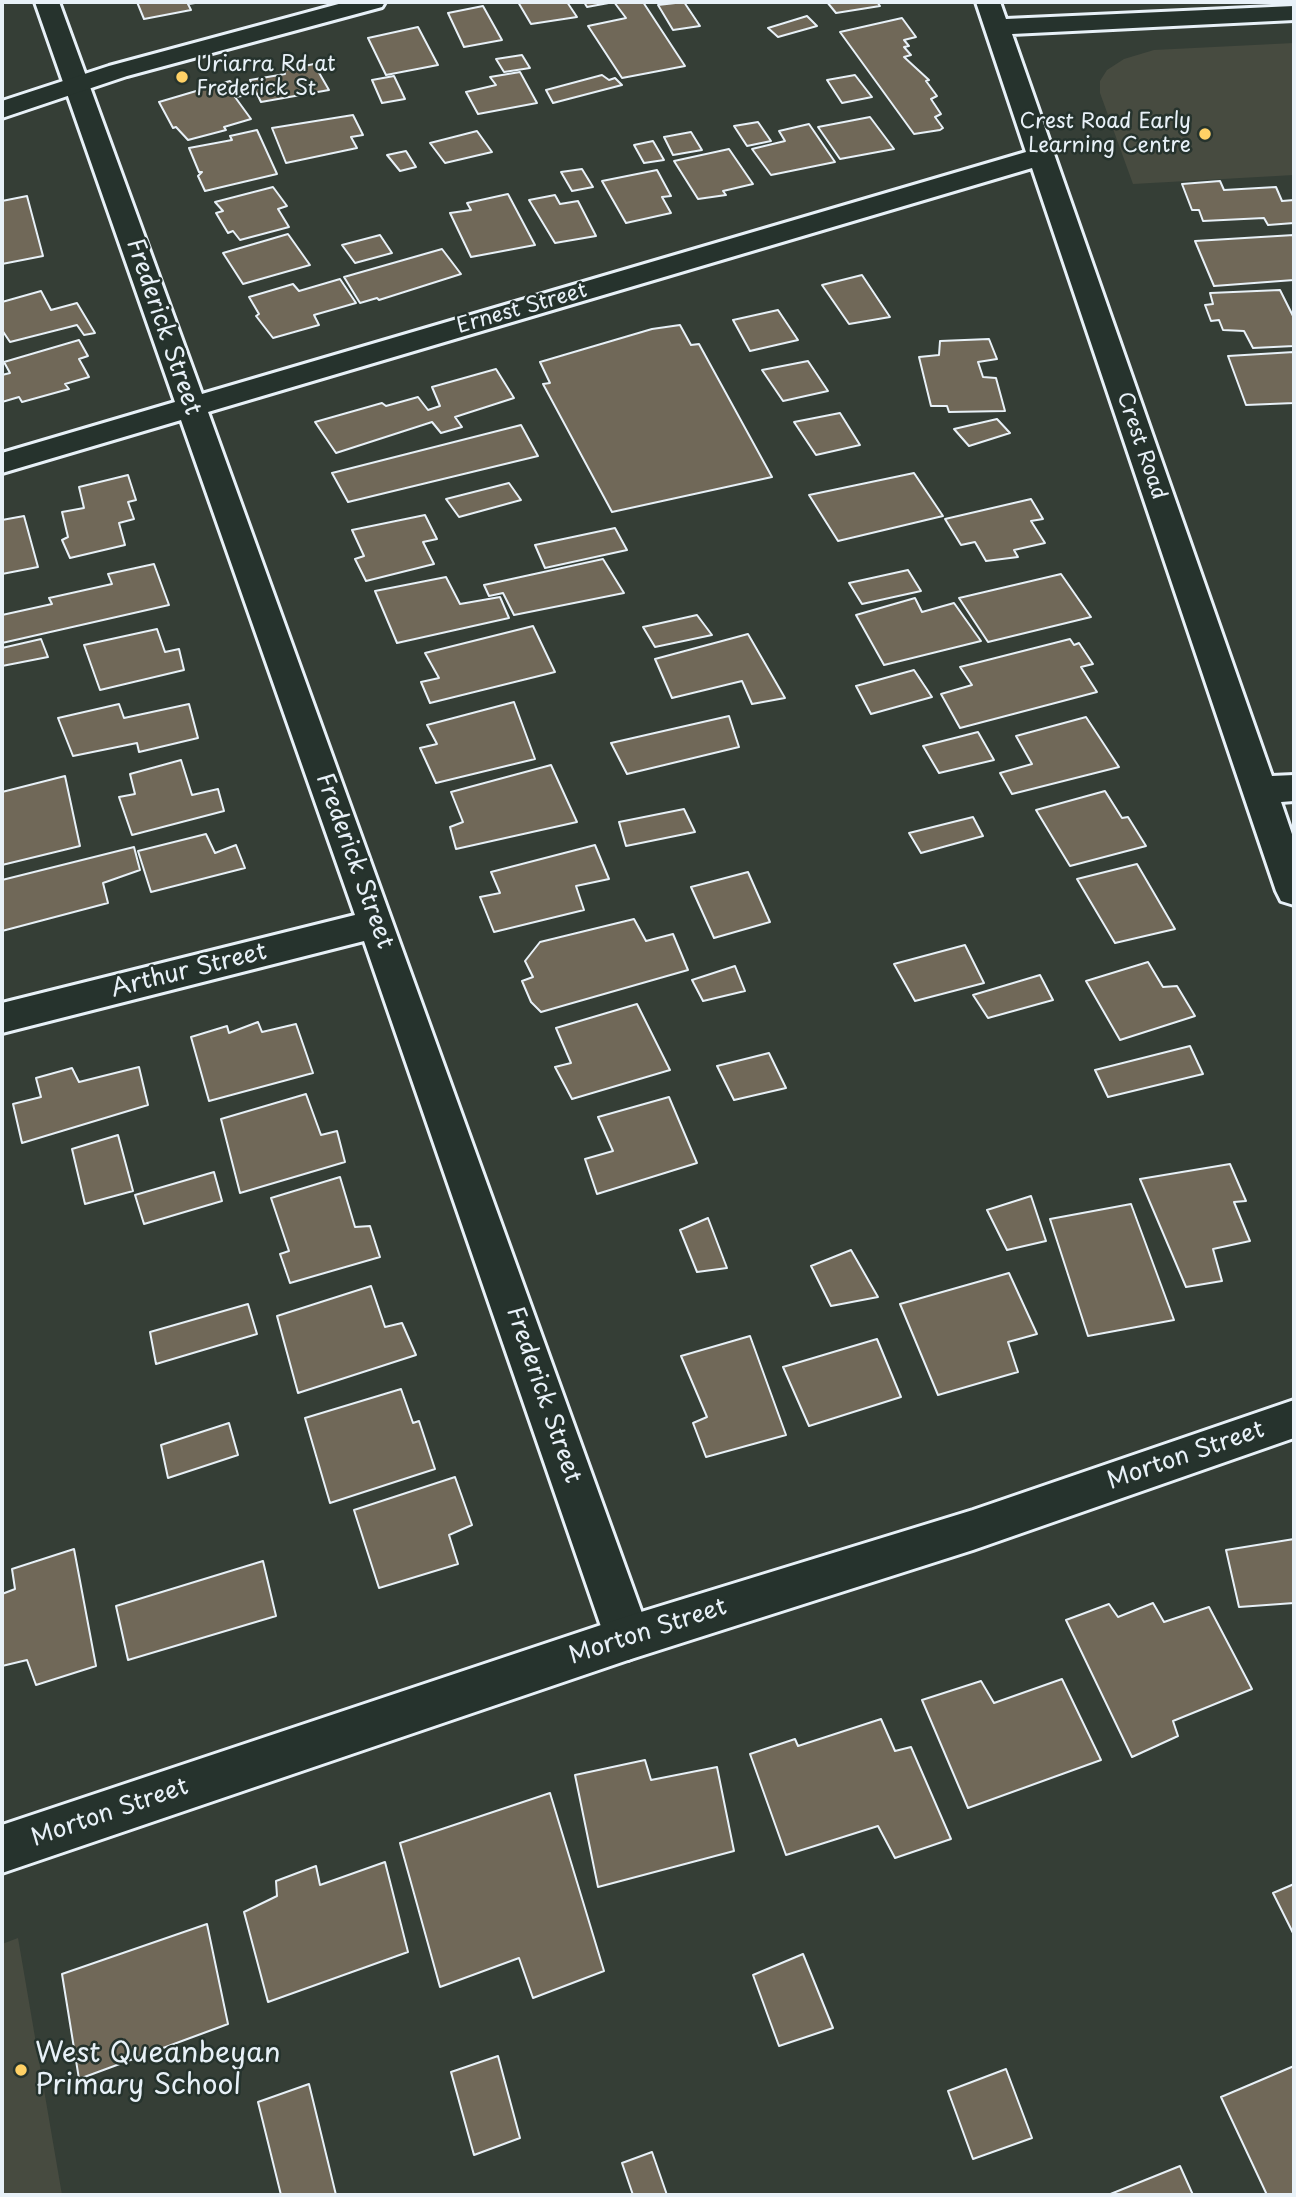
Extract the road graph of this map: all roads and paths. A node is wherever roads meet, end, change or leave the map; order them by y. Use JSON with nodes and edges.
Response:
{"nodes":[{"id":1,"x":47,"y":2,"type":"edge"},
{"id":2,"x":308,"y":2,"type":"edge"},
{"id":3,"x":373,"y":2,"type":"edge"},
{"id":4,"x":1294,"y":13,"type":"edge"},
{"id":5,"x":992,"y":14,"type":"edge"},
{"id":6,"x":118,"y":71,"type":"junction"},
{"id":7,"x":78,"y":85,"type":"junction"},
{"id":8,"x":2,"y":110,"type":"edge"},
{"id":9,"x":1042,"y":156,"type":"junction"},
{"id":10,"x":191,"y":407,"type":"junction"},
{"id":11,"x":2,"y":463,"type":"edge"},
{"id":12,"x":1294,"y":788,"type":"edge"},
{"id":13,"x":1258,"y":790,"type":"junction"},
{"id":14,"x":1294,"y":891,"type":"edge"},
{"id":15,"x":377,"y":924,"type":"junction"},
{"id":16,"x":2,"y":1018,"type":"edge"},
{"id":17,"x":1294,"y":1419,"type":"edge"},
{"id":18,"x":628,"y":1638,"type":"junction"},
{"id":19,"x":2,"y":1849,"type":"edge"}],
"edges":[{"from":1,"to":7,"type":"street","name":"Frederick Street"},
{"from":2,"to":6,"type":"street"},
{"from":3,"to":6,"type":"street"},
{"from":4,"to":5,"type":"street"},
{"from":5,"to":9,"type":"street","name":"Crest Road"},
{"from":6,"to":7,"type":"street"},
{"from":7,"to":8,"type":"street"},
{"from":7,"to":10,"type":"street","name":"Frederick Street"},
{"from":9,"to":10,"type":"street","name":"Ernest Street"},
{"from":9,"to":13,"type":"street","name":"Crest Road"},
{"from":10,"to":11,"type":"street","name":"Ernest Street"},
{"from":10,"to":15,"type":"street","name":"Frederick Street"},
{"from":12,"to":13,"type":"street"},
{"from":13,"to":14,"type":"street","name":"Crest Road"},
{"from":15,"to":16,"type":"street","name":"Arthur Street"},
{"from":15,"to":18,"type":"street","name":"Frederick Street"},
{"from":17,"to":18,"type":"street","name":"Morton Street"},
{"from":18,"to":19,"type":"street","name":"Morton Street"}]}
